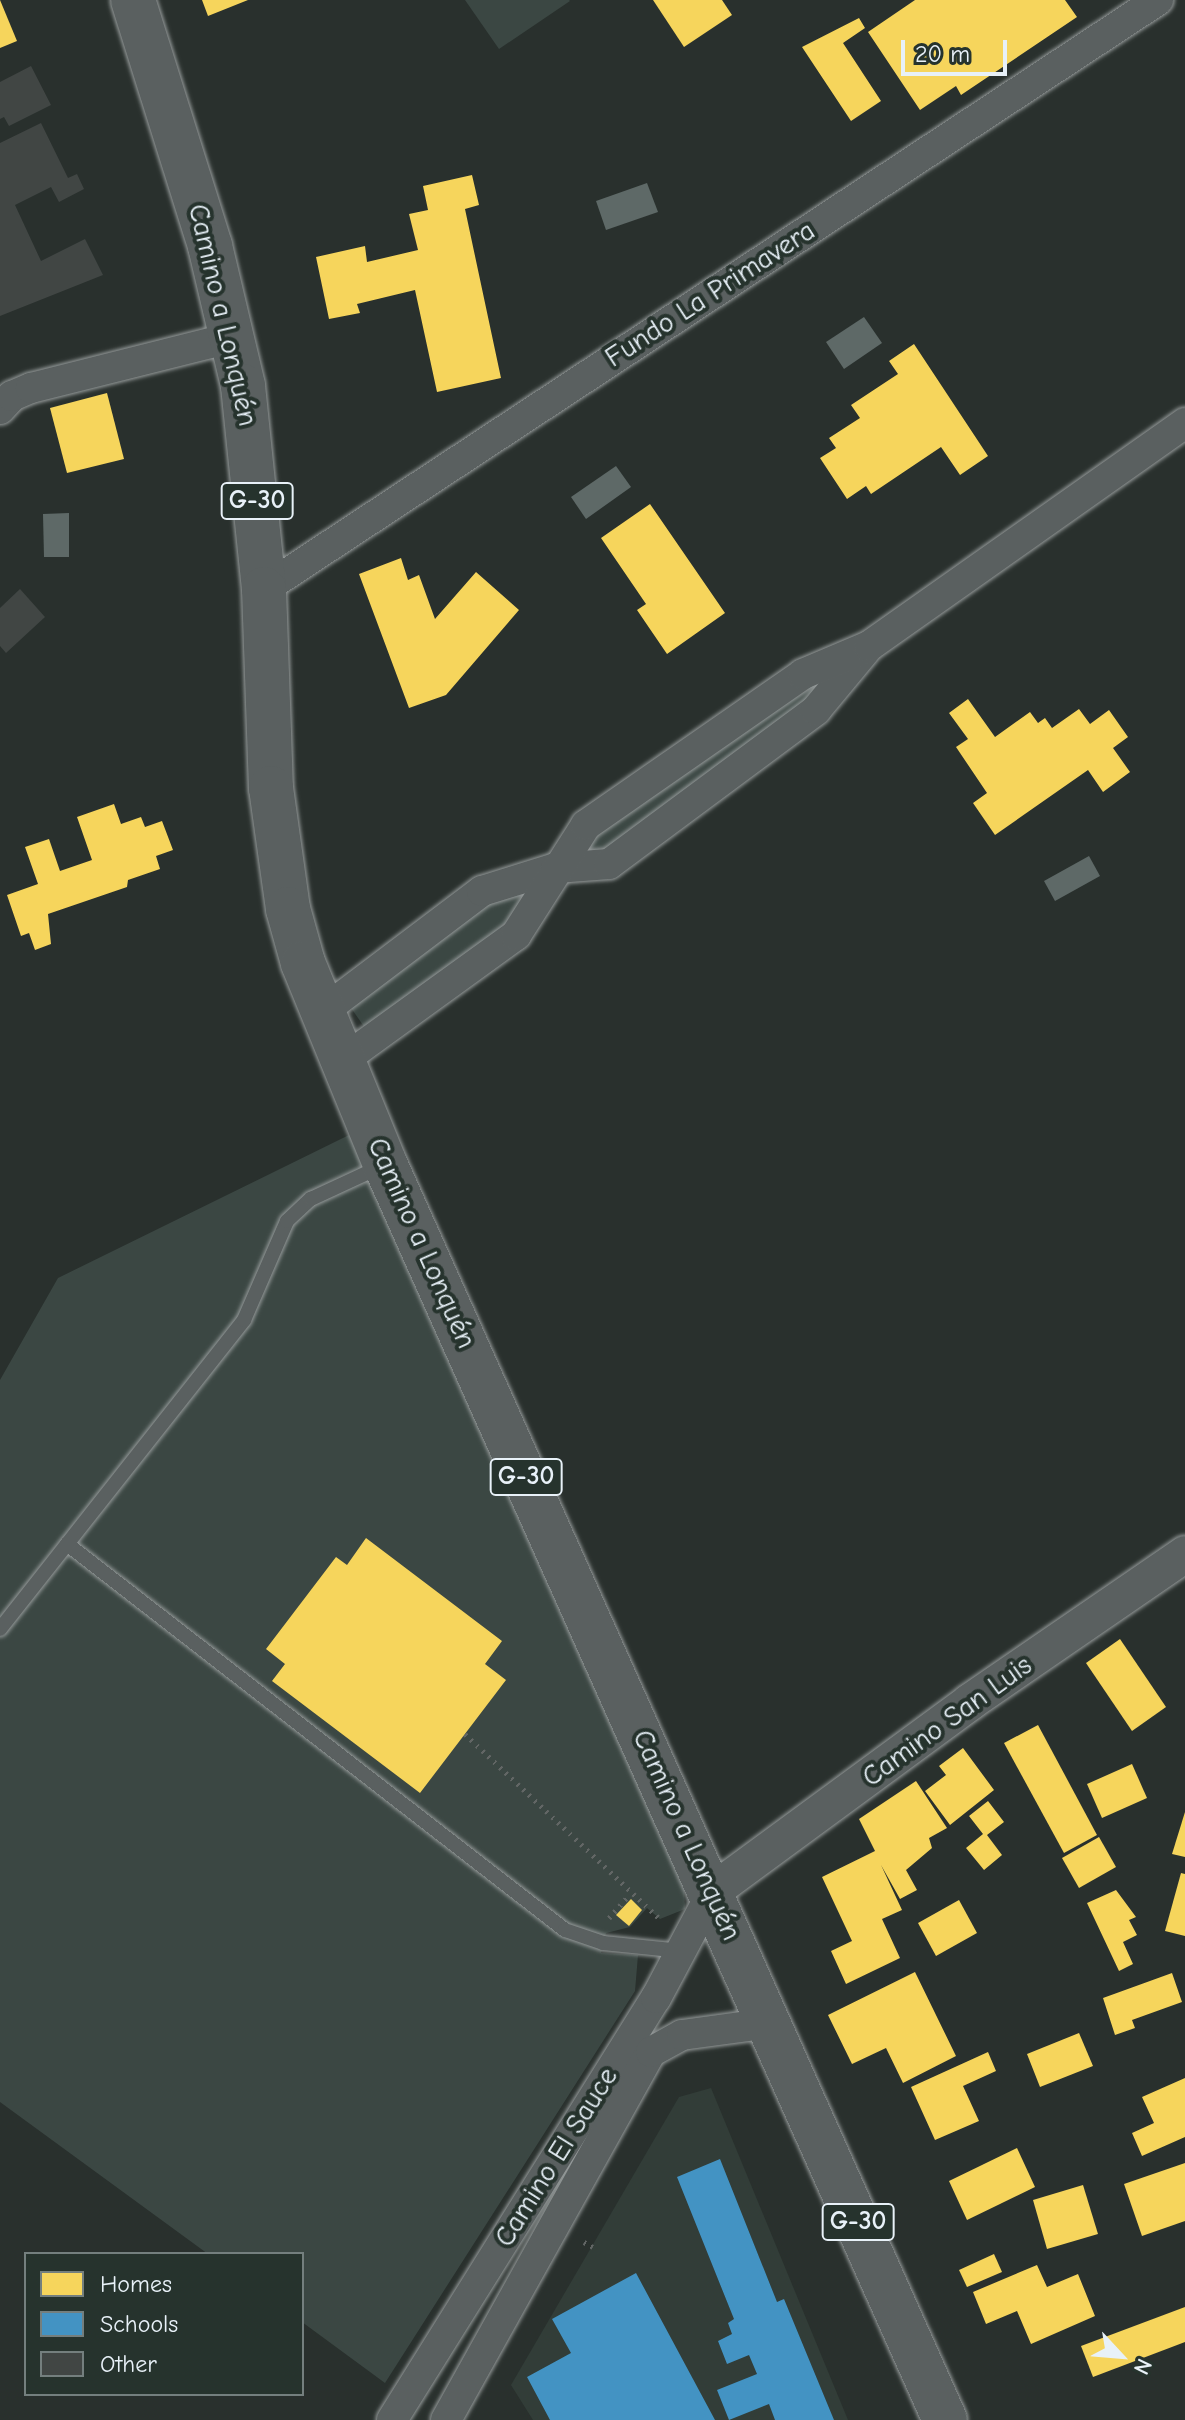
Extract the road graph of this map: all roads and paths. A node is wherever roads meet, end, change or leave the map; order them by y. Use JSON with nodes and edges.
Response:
{"nodes":[{"id":1,"x":133,"y":0,"type":"edge"},
{"id":2,"x":1158,"y":0,"type":"edge"},
{"id":3,"x":234,"y":337,"type":"junction"},
{"id":4,"x":0,"y":409,"type":"edge"},
{"id":5,"x":1185,"y":423,"type":"edge"},
{"id":6,"x":264,"y":589,"type":"junction"},
{"id":7,"x":869,"y":646,"type":"junction"},
{"id":8,"x":556,"y":868,"type":"junction"},
{"id":9,"x":322,"y":1012,"type":"junction"},
{"id":10,"x":342,"y":1061,"type":"junction"},
{"id":11,"x":385,"y":1164,"type":"junction"},
{"id":12,"x":67,"y":1544,"type":"junction"},
{"id":13,"x":1185,"y":1554,"type":"edge"},
{"id":14,"x":0,"y":1629,"type":"edge"},
{"id":15,"x":465,"y":1734,"type":"dead end"},
{"id":16,"x":713,"y":1891,"type":"junction"},
{"id":17,"x":645,"y":1910,"type":"dead end"},
{"id":18,"x":682,"y":1951,"type":"junction"},
{"id":19,"x":656,"y":1998,"type":"junction"},
{"id":20,"x":771,"y":2023,"type":"junction"},
{"id":21,"x":682,"y":2035,"type":"junction"},
{"id":22,"x":584,"y":2242,"type":"dead end"},
{"id":23,"x":593,"y":2247,"type":"dead end"},
{"id":24,"x":392,"y":2420,"type":"edge"},
{"id":25,"x":446,"y":2420,"type":"edge"},
{"id":26,"x":945,"y":2420,"type":"edge"}],
"edges":[{"from":1,"to":3,"type":"main road","name":"Camino a Lonquén","number":"G-30"},
{"from":2,"to":6,"type":"street","name":"Fundo La Primavera"},
{"from":3,"to":4,"type":"street"},
{"from":3,"to":6,"type":"main road","name":"Camino a Lonquén","number":"G-30"},
{"from":5,"to":7,"type":"street"},
{"from":6,"to":9,"type":"main road","name":"Camino a Lonquén","number":"G-30"},
{"from":7,"to":8,"type":"street"},
{"from":7,"to":8,"type":"street"},
{"from":8,"to":9,"type":"street"},
{"from":8,"to":10,"type":"street"},
{"from":9,"to":10,"type":"main road","name":"Camino a Lonquén","number":"G-30"},
{"from":10,"to":11,"type":"main road","name":"Camino a Lonquén","number":"G-30"},
{"from":11,"to":12,"type":"lane"},
{"from":11,"to":16,"type":"main road","name":"Camino a Lonquén","number":"G-30"},
{"from":12,"to":14,"type":"lane"},
{"from":12,"to":18,"type":"lane"},
{"from":13,"to":16,"type":"street","name":"Camino San Luis"},
{"from":15,"to":17,"type":"path"},
{"from":16,"to":18,"type":"street","name":"Camino El Sauce"},
{"from":16,"to":20,"type":"main road","name":"Camino a Lonquén","number":"G-30"},
{"from":18,"to":19,"type":"street","name":"Camino El Sauce"},
{"from":19,"to":21,"type":"street"},
{"from":19,"to":24,"type":"street","name":"Camino El Sauce"},
{"from":20,"to":21,"type":"street","name":"Camino El Sauce"},
{"from":20,"to":26,"type":"main road","name":"Camino a Lonquén","number":"G-30"},
{"from":21,"to":25,"type":"street","name":"Camino El Sauce"},
{"from":22,"to":23,"type":"path"}]}
